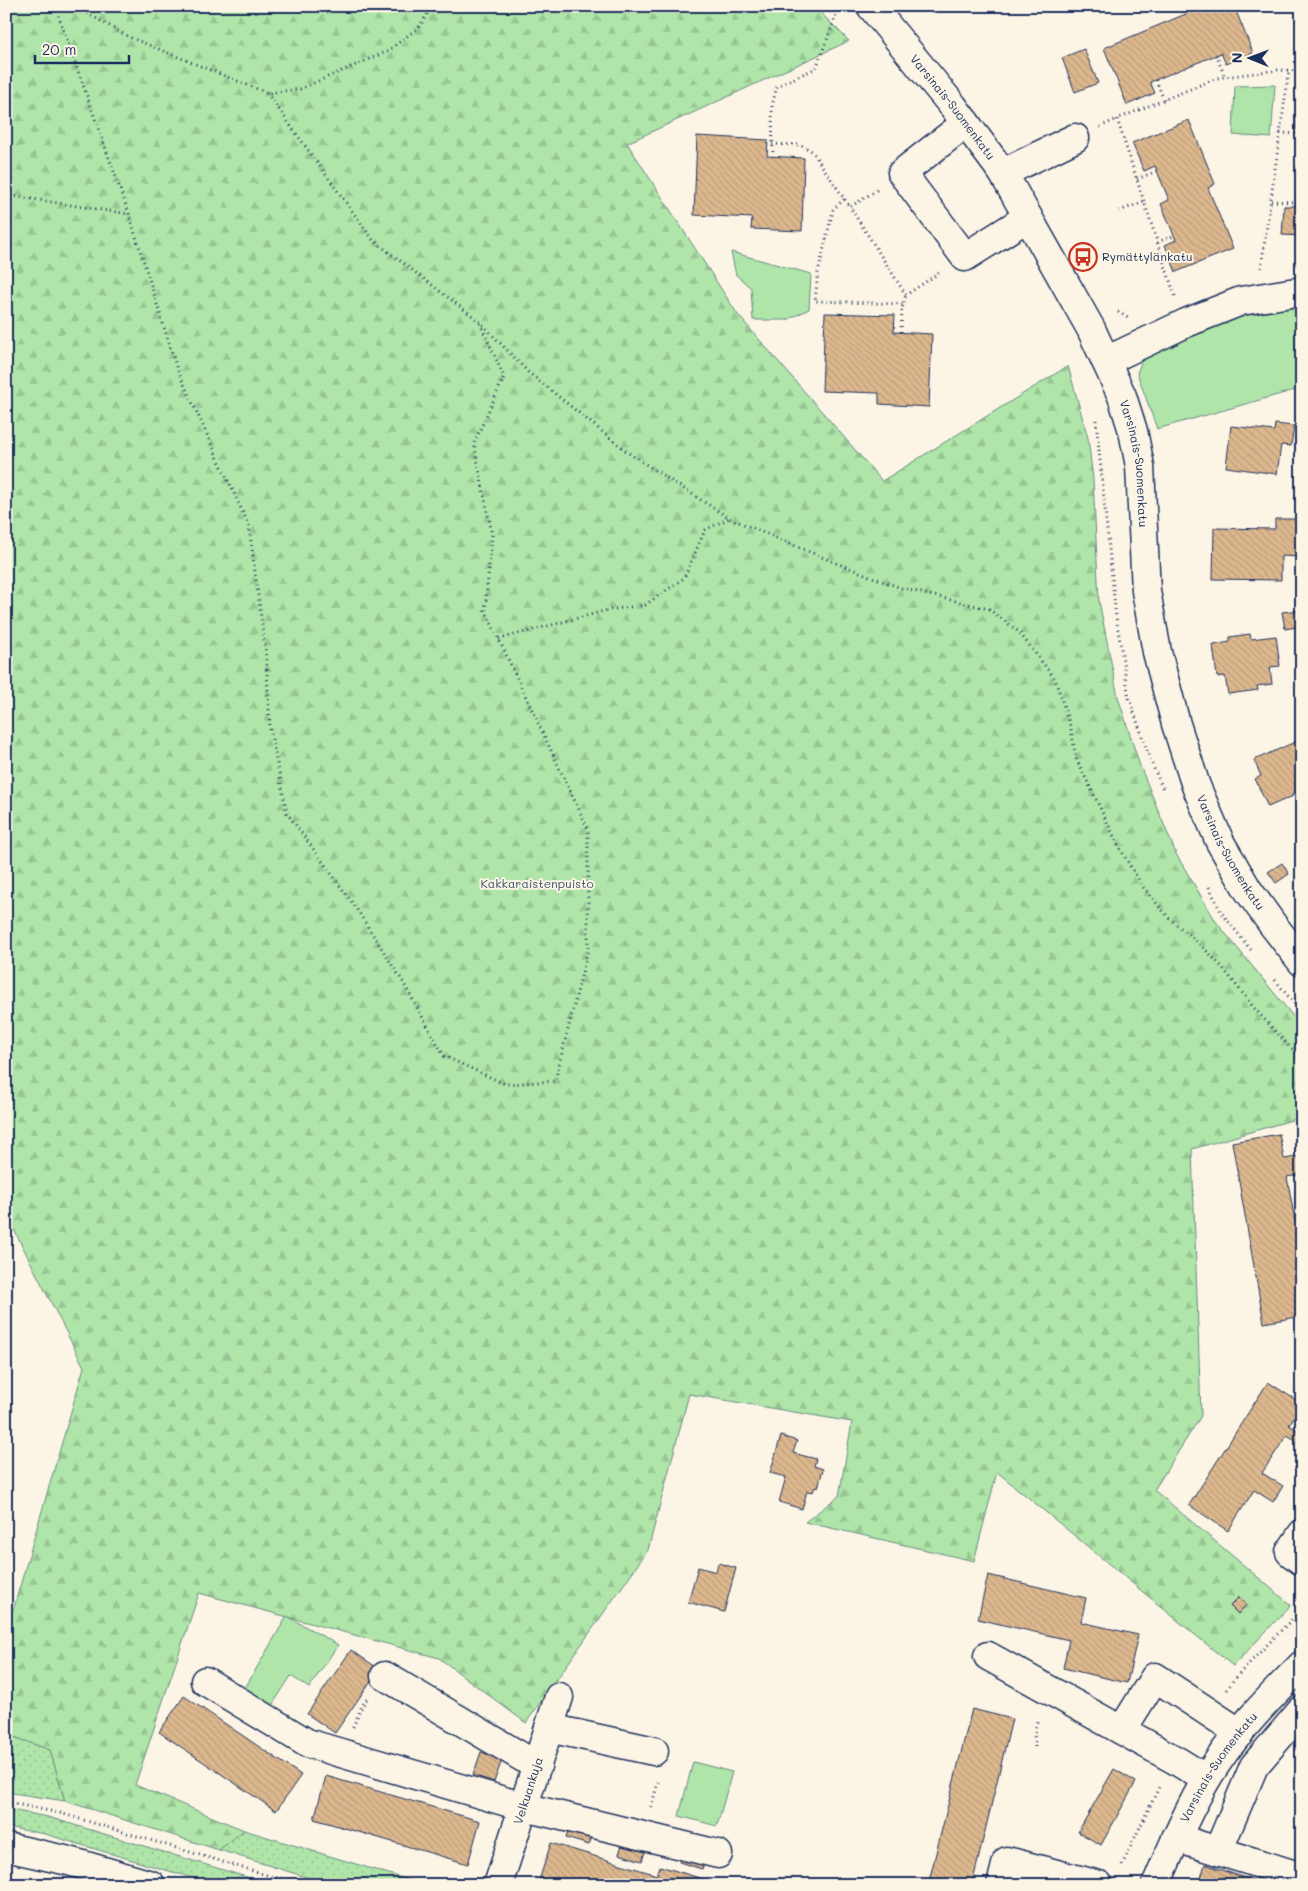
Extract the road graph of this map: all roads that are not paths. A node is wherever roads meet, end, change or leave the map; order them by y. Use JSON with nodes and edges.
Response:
{"nodes":[{"id":1,"x":871,"y":6,"type":"edge"},
{"id":2,"x":966,"y":123,"type":"junction"},
{"id":3,"x":1074,"y":138,"type":"dead end"},
{"id":4,"x":1003,"y":173,"type":"junction"},
{"id":5,"x":1028,"y":217,"type":"junction"},
{"id":6,"x":1302,"y":291,"type":"edge"},
{"id":7,"x":1106,"y":361,"type":"junction"},
{"id":8,"x":1302,"y":962,"type":"edge"},
{"id":9,"x":1302,"y":1534,"type":"edge"},
{"id":10,"x":1302,"y":1561,"type":"edge"},
{"id":11,"x":988,"y":1656,"type":"dead end"},
{"id":12,"x":1302,"y":1665,"type":"edge"},
{"id":13,"x":385,"y":1676,"type":"road end"},
{"id":14,"x":205,"y":1681,"type":"dead end"},
{"id":15,"x":560,"y":1697,"type":"dead end"},
{"id":16,"x":1302,"y":1710,"type":"edge"},
{"id":17,"x":549,"y":1728,"type":"junction"},
{"id":18,"x":1122,"y":1730,"type":"junction"},
{"id":19,"x":1240,"y":1733,"type":"junction"},
{"id":20,"x":654,"y":1751,"type":"road end"},
{"id":21,"x":537,"y":1766,"type":"junction"},
{"id":22,"x":1206,"y":1779,"type":"junction"},
{"id":23,"x":524,"y":1807,"type":"junction"},
{"id":24,"x":1176,"y":1838,"type":"junction"},
{"id":25,"x":6,"y":1847,"type":"edge"},
{"id":26,"x":1218,"y":1851,"type":"junction"},
{"id":27,"x":718,"y":1854,"type":"dead end"},
{"id":28,"x":1302,"y":1877,"type":"edge"},
{"id":29,"x":151,"y":1885,"type":"edge"},
{"id":30,"x":498,"y":1885,"type":"edge"},
{"id":31,"x":1001,"y":1885,"type":"edge"},
{"id":32,"x":1098,"y":1885,"type":"edge"},
{"id":33,"x":1156,"y":1885,"type":"edge"}],
"edges":[{"from":1,"to":2,"type":"street","name":"Varsinais-Suomenkatu"},
{"from":2,"to":4,"type":"street","name":"Varsinais-Suomenkatu"},
{"from":2,"to":5,"type":"street"},
{"from":3,"to":4,"type":"street"},
{"from":4,"to":5,"type":"street","name":"Varsinais-Suomenkatu"},
{"from":5,"to":7,"type":"street","name":"Varsinais-Suomenkatu"},
{"from":6,"to":7,"type":"street"},
{"from":7,"to":8,"type":"street","name":"Varsinais-Suomenkatu"},
{"from":9,"to":10,"type":"street"},
{"from":11,"to":18,"type":"street"},
{"from":12,"to":19,"type":"street","name":"Varsinais-Suomenkatu"},
{"from":13,"to":21,"type":"street"},
{"from":14,"to":23,"type":"street"},
{"from":15,"to":17,"type":"street","name":"Velkuankuja"},
{"from":16,"to":26,"type":"street"},
{"from":17,"to":20,"type":"street"},
{"from":17,"to":21,"type":"street","name":"Velkuankuja"},
{"from":18,"to":19,"type":"street"},
{"from":18,"to":22,"type":"street"},
{"from":19,"to":22,"type":"street","name":"Varsinais-Suomenkatu"},
{"from":21,"to":23,"type":"street","name":"Velkuankuja"},
{"from":22,"to":24,"type":"street","name":"Varsinais-Suomenkatu"},
{"from":23,"to":27,"type":"street"},
{"from":23,"to":30,"type":"street","name":"Velkuankuja"},
{"from":24,"to":26,"type":"street"},
{"from":24,"to":33,"type":"street","name":"Varsinais-Suomenkatu"},
{"from":25,"to":29,"type":"street"},
{"from":26,"to":28,"type":"street"},
{"from":31,"to":32,"type":"street"}]}
